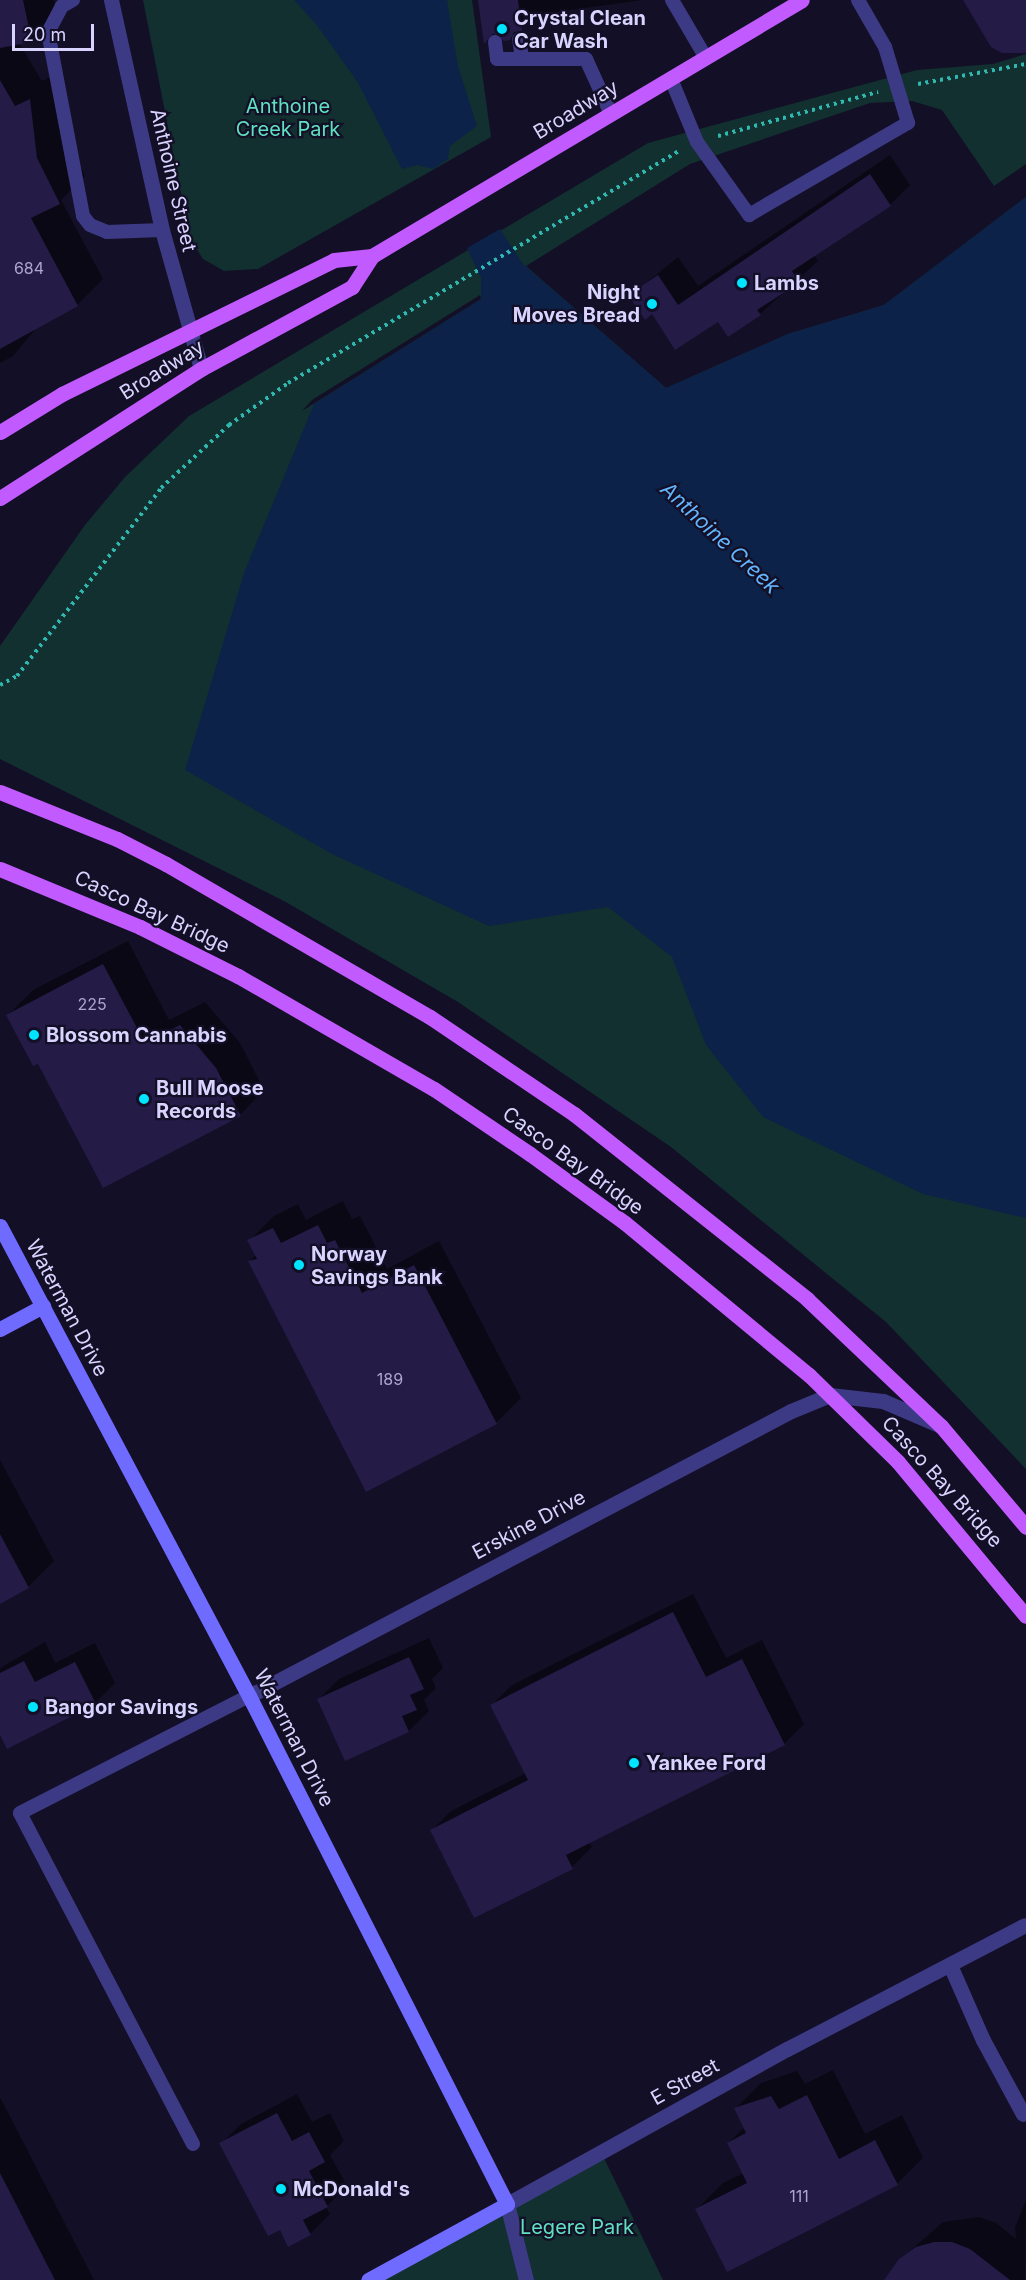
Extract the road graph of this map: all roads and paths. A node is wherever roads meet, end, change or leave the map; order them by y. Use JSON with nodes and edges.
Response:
{"nodes":[{"id":1,"x":73,"y":0,"type":"edge"},
{"id":2,"x":111,"y":0,"type":"edge"},
{"id":3,"x":672,"y":0,"type":"edge"},
{"id":4,"x":802,"y":0,"type":"edge"},
{"id":5,"x":858,"y":0,"type":"edge"},
{"id":6,"x":519,"y":39,"type":"dead end"},
{"id":7,"x":495,"y":42,"type":"dead end"},
{"id":8,"x":522,"y":58,"type":"junction"},
{"id":9,"x":706,"y":58,"type":"junction"},
{"id":10,"x":1026,"y":64,"type":"edge"},
{"id":11,"x":671,"y":79,"type":"junction"},
{"id":12,"x":918,"y":84,"type":"dead end"},
{"id":13,"x":873,"y":94,"type":"dead end"},
{"id":14,"x":611,"y":114,"type":"junction"},
{"id":15,"x":715,"y":137,"type":"dead end"},
{"id":16,"x":687,"y":146,"type":"dead end"},
{"id":17,"x":162,"y":230,"type":"junction"},
{"id":18,"x":372,"y":256,"type":"junction"},
{"id":19,"x":190,"y":331,"type":"junction"},
{"id":20,"x":201,"y":369,"type":"junction"},
{"id":21,"x":0,"y":432,"type":"edge"},
{"id":22,"x":0,"y":498,"type":"edge"},
{"id":23,"x":0,"y":685,"type":"edge"},
{"id":24,"x":3,"y":792,"type":"edge"},
{"id":25,"x":0,"y":870,"type":"edge"},
{"id":26,"x":0,"y":1226,"type":"edge"},
{"id":27,"x":43,"y":1306,"type":"junction"},
{"id":28,"x":0,"y":1329,"type":"edge"},
{"id":29,"x":830,"y":1395,"type":"junction"},
{"id":30,"x":941,"y":1426,"type":"junction"},
{"id":31,"x":1026,"y":1527,"type":"edge"},
{"id":32,"x":1026,"y":1616,"type":"edge"},
{"id":33,"x":249,"y":1696,"type":"junction"},
{"id":34,"x":1025,"y":1925,"type":"edge"},
{"id":35,"x":950,"y":1965,"type":"junction"},
{"id":36,"x":1023,"y":2114,"type":"dead end"},
{"id":37,"x":193,"y":2144,"type":"dead end"},
{"id":38,"x":507,"y":2204,"type":"junction"},
{"id":39,"x":368,"y":2280,"type":"edge"},
{"id":40,"x":526,"y":2280,"type":"edge"}],
"edges":[{"from":1,"to":17,"type":"lane"},
{"from":2,"to":17,"type":"street","name":"Anthoine Street"},
{"from":3,"to":9,"type":"lane"},
{"from":4,"to":9,"type":"main road","name":"Broadway"},
{"from":5,"to":11,"type":"lane"},
{"from":6,"to":8,"type":"lane"},
{"from":7,"to":8,"type":"lane"},
{"from":8,"to":14,"type":"lane"},
{"from":9,"to":11,"type":"main road","name":"Broadway"},
{"from":10,"to":12,"type":"path"},
{"from":11,"to":14,"type":"main road","name":"Broadway"},
{"from":13,"to":15,"type":"path"},
{"from":14,"to":18,"type":"main road","name":"Broadway"},
{"from":16,"to":23,"type":"path"},
{"from":17,"to":19,"type":"street","name":"Anthoine Street"},
{"from":18,"to":19,"type":"main road","name":"Broadway"},
{"from":18,"to":20,"type":"main road","name":"Broadway"},
{"from":19,"to":20,"type":"street","name":"Anthoine Street"},
{"from":19,"to":21,"type":"main road","name":"Broadway"},
{"from":20,"to":22,"type":"main road","name":"Broadway"},
{"from":24,"to":30,"type":"main road","name":"Casco Bay Bridge"},
{"from":25,"to":29,"type":"main road","name":"Casco Bay Bridge"},
{"from":26,"to":27,"type":"street","name":"Waterman Drive"},
{"from":27,"to":28,"type":"street"},
{"from":27,"to":33,"type":"street","name":"Waterman Drive"},
{"from":29,"to":30,"type":"street"},
{"from":29,"to":32,"type":"main road","name":"Casco Bay Bridge"},
{"from":29,"to":33,"type":"street","name":"Erskine Drive"},
{"from":30,"to":31,"type":"main road","name":"Casco Bay Bridge"},
{"from":33,"to":37,"type":"lane"},
{"from":33,"to":38,"type":"street","name":"Waterman Drive"},
{"from":34,"to":35,"type":"street","name":"E Street"},
{"from":35,"to":36,"type":"street"},
{"from":35,"to":38,"type":"street","name":"E Street"},
{"from":38,"to":39,"type":"street","name":"E Street"},
{"from":38,"to":40,"type":"street","name":"Waterman Drive"}]}
